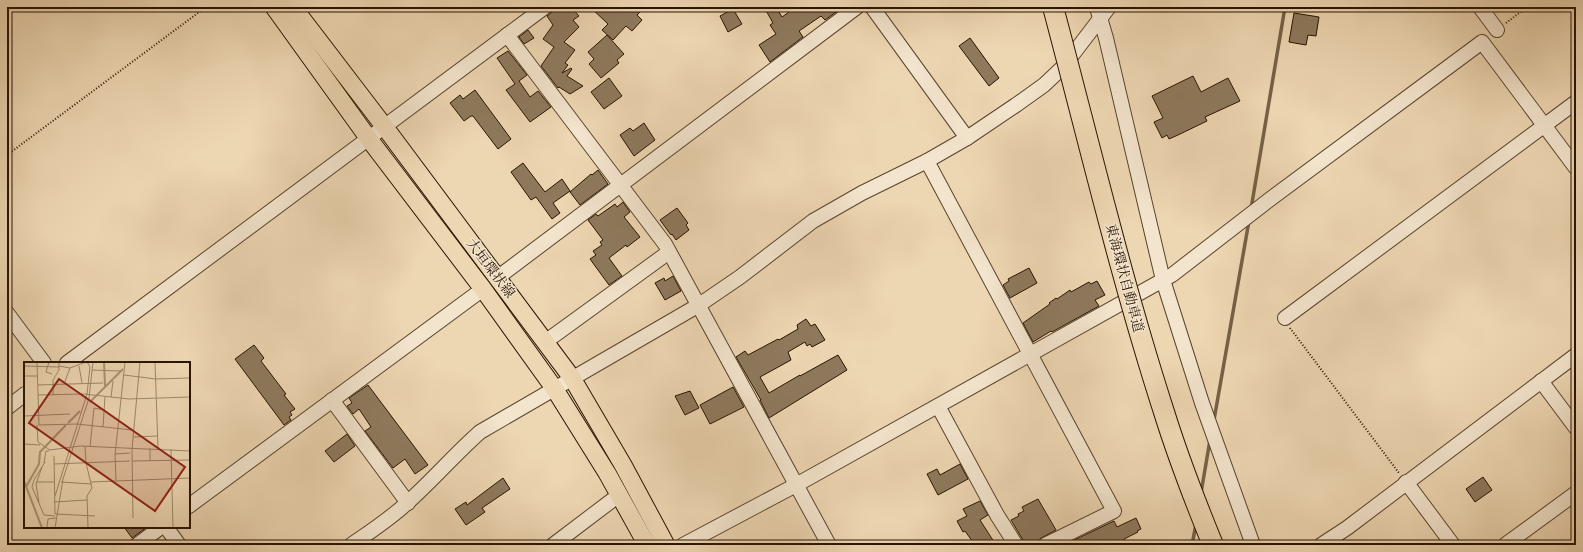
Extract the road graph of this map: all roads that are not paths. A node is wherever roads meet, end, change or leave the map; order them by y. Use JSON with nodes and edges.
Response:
{"nodes":[{"id":1,"x":274,"y":7,"type":"edge"},
{"id":2,"x":293,"y":7,"type":"edge"},
{"id":3,"x":544,"y":7,"type":"edge"},
{"id":4,"x":857,"y":7,"type":"edge"},
{"id":5,"x":872,"y":7,"type":"edge"},
{"id":6,"x":1053,"y":7,"type":"edge"},
{"id":7,"x":1109,"y":7,"type":"edge"},
{"id":8,"x":1480,"y":7,"type":"edge"},
{"id":9,"x":1098,"y":13,"type":"edge"},
{"id":10,"x":1497,"y":30,"type":"dead end"},
{"id":11,"x":507,"y":35,"type":"junction"},
{"id":12,"x":1576,"y":102,"type":"edge"},
{"id":13,"x":384,"y":126,"type":"junction"},
{"id":14,"x":1545,"y":126,"type":"junction"},
{"id":15,"x":967,"y":138,"type":"junction"},
{"id":16,"x":369,"y":139,"type":"junction"},
{"id":17,"x":927,"y":162,"type":"junction"},
{"id":18,"x":1576,"y":168,"type":"edge"},
{"id":19,"x":619,"y":185,"type":"junction"},
{"id":20,"x":669,"y":252,"type":"junction"},
{"id":21,"x":497,"y":278,"type":"junction"},
{"id":22,"x":1163,"y":280,"type":"junction"},
{"id":23,"x":483,"y":289,"type":"junction"},
{"id":24,"x":699,"y":304,"type":"junction"},
{"id":25,"x":7,"y":313,"type":"edge"},
{"id":26,"x":1285,"y":318,"type":"road end"},
{"id":27,"x":545,"y":342,"type":"junction"},
{"id":28,"x":1030,"y":354,"type":"junction"},
{"id":29,"x":1576,"y":355,"type":"edge"},
{"id":30,"x":43,"y":362,"type":"edge"},
{"id":31,"x":68,"y":362,"type":"edge"},
{"id":32,"x":572,"y":378,"type":"junction"},
{"id":33,"x":1540,"y":381,"type":"junction"},
{"id":34,"x":554,"y":388,"type":"junction"},
{"id":35,"x":24,"y":395,"type":"edge"},
{"id":36,"x":332,"y":400,"type":"junction"},
{"id":37,"x":938,"y":406,"type":"junction"},
{"id":38,"x":7,"y":408,"type":"edge"},
{"id":39,"x":1576,"y":428,"type":"edge"},
{"id":40,"x":1406,"y":482,"type":"junction"},
{"id":41,"x":796,"y":485,"type":"junction"},
{"id":42,"x":1576,"y":493,"type":"edge"},
{"id":43,"x":619,"y":495,"type":"junction"},
{"id":44,"x":408,"y":503,"type":"junction"},
{"id":45,"x":190,"y":505,"type":"edge"},
{"id":46,"x":159,"y":528,"type":"edge"},
{"id":47,"x":167,"y":528,"type":"edge"},
{"id":48,"x":1522,"y":540,"type":"edge"},
{"id":49,"x":137,"y":545,"type":"edge"},
{"id":50,"x":179,"y":545,"type":"edge"},
{"id":51,"x":350,"y":545,"type":"edge"},
{"id":52,"x":553,"y":545,"type":"edge"},
{"id":53,"x":647,"y":545,"type":"edge"},
{"id":54,"x":666,"y":545,"type":"edge"},
{"id":55,"x":683,"y":545,"type":"edge"},
{"id":56,"x":829,"y":545,"type":"edge"},
{"id":57,"x":1016,"y":545,"type":"edge"},
{"id":58,"x":1046,"y":545,"type":"edge"},
{"id":59,"x":1213,"y":545,"type":"edge"},
{"id":60,"x":1253,"y":545,"type":"edge"},
{"id":61,"x":1321,"y":545,"type":"edge"},
{"id":62,"x":1453,"y":545,"type":"edge"},
{"id":63,"x":1505,"y":545,"type":"edge"}],
"edges":[{"from":1,"to":16,"type":"main road","name":"大垣環状線"},
{"from":2,"to":13,"type":"main road","name":"大垣環状線"},
{"from":3,"to":11,"type":"street"},
{"from":4,"to":19,"type":"street"},
{"from":5,"to":15,"type":"street"},
{"from":6,"to":59,"type":"highway","name":"東海環状自動車道","bridge":true},
{"from":7,"to":9,"type":"street"},
{"from":8,"to":10,"type":"street"},
{"from":9,"to":15,"type":"street"},
{"from":9,"to":22,"type":"street"},
{"from":11,"to":13,"type":"street"},
{"from":11,"to":19,"type":"street"},
{"from":12,"to":14,"type":"street"},
{"from":13,"to":16,"type":"street"},
{"from":13,"to":21,"type":"main road","name":"大垣環状線"},
{"from":14,"to":18,"type":"street"},
{"from":14,"to":22,"type":"street"},
{"from":14,"to":26,"type":"street"},
{"from":15,"to":17,"type":"street"},
{"from":16,"to":23,"type":"main road","name":"大垣環状線"},
{"from":16,"to":31,"type":"street"},
{"from":17,"to":24,"type":"street"},
{"from":17,"to":28,"type":"street"},
{"from":19,"to":20,"type":"street"},
{"from":19,"to":21,"type":"street"},
{"from":20,"to":24,"type":"street"},
{"from":20,"to":27,"type":"street"},
{"from":21,"to":27,"type":"main road","name":"大垣環状線"},
{"from":22,"to":28,"type":"street"},
{"from":22,"to":60,"type":"street"},
{"from":23,"to":34,"type":"main road","name":"大垣環状線"},
{"from":23,"to":36,"type":"street"},
{"from":24,"to":32,"type":"street"},
{"from":24,"to":41,"type":"street"},
{"from":25,"to":30,"type":"street"},
{"from":27,"to":32,"type":"main road","name":"大垣環状線"},
{"from":28,"to":37,"type":"street"},
{"from":28,"to":58,"type":"street"},
{"from":29,"to":33,"type":"street"},
{"from":32,"to":34,"type":"street"},
{"from":32,"to":54,"type":"main road","name":"大垣環状線"},
{"from":33,"to":39,"type":"street"},
{"from":33,"to":40,"type":"street"},
{"from":34,"to":43,"type":"main road","name":"大垣環状線"},
{"from":34,"to":44,"type":"street"},
{"from":35,"to":38,"type":"street"},
{"from":36,"to":44,"type":"street"},
{"from":36,"to":45,"type":"street"},
{"from":37,"to":41,"type":"street"},
{"from":37,"to":57,"type":"street"},
{"from":40,"to":61,"type":"street"},
{"from":40,"to":62,"type":"street"},
{"from":41,"to":55,"type":"street"},
{"from":41,"to":56,"type":"street"},
{"from":42,"to":48,"type":"street"},
{"from":43,"to":52,"type":"street"},
{"from":43,"to":53,"type":"main road","name":"大垣環状線"},
{"from":44,"to":51,"type":"street"},
{"from":46,"to":49,"type":"street"},
{"from":47,"to":50,"type":"street"},
{"from":48,"to":63,"type":"street"}]}
